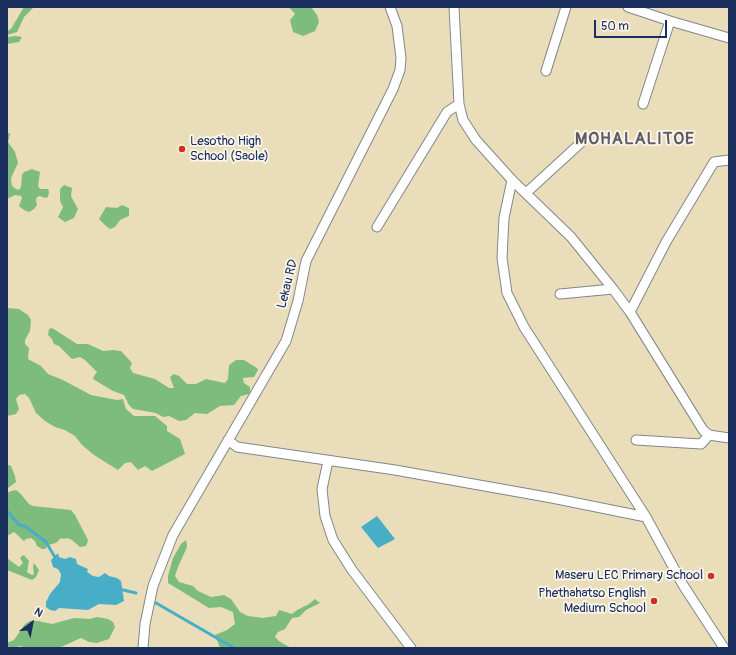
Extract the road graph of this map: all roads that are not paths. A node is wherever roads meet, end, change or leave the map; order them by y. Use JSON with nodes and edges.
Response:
{"nodes":[{"id":1,"x":390,"y":7,"type":"edge"},
{"id":2,"x":454,"y":7,"type":"edge"},
{"id":3,"x":566,"y":7,"type":"edge"},
{"id":4,"x":628,"y":7,"type":"edge"},
{"id":5,"x":670,"y":21,"type":"junction"},
{"id":6,"x":729,"y":38,"type":"edge"},
{"id":7,"x":546,"y":71,"type":"dead end"},
{"id":8,"x":459,"y":104,"type":"junction"},
{"id":9,"x":643,"y":104,"type":"dead end"},
{"id":10,"x":585,"y":139,"type":"dead end"},
{"id":11,"x":729,"y":160,"type":"edge"},
{"id":12,"x":512,"y":180,"type":"junction"},
{"id":13,"x":526,"y":193,"type":"junction"},
{"id":14,"x":377,"y":227,"type":"dead end"},
{"id":15,"x":613,"y":289,"type":"junction"},
{"id":16,"x":560,"y":294,"type":"dead end"},
{"id":17,"x":630,"y":312,"type":"junction"},
{"id":18,"x":709,"y":435,"type":"junction"},
{"id":19,"x":729,"y":438,"type":"edge"},
{"id":20,"x":228,"y":440,"type":"junction"},
{"id":21,"x":636,"y":440,"type":"dead end"},
{"id":22,"x":328,"y":461,"type":"junction"},
{"id":23,"x":646,"y":517,"type":"junction"},
{"id":24,"x":143,"y":648,"type":"edge"},
{"id":25,"x":412,"y":648,"type":"edge"},
{"id":26,"x":724,"y":648,"type":"edge"}],
"edges":[{"from":1,"to":20,"type":"street","name":"Lekau RD"},
{"from":2,"to":8,"type":"street"},
{"from":3,"to":7,"type":"street"},
{"from":4,"to":5,"type":"street"},
{"from":5,"to":6,"type":"street"},
{"from":5,"to":9,"type":"street"},
{"from":8,"to":12,"type":"street"},
{"from":8,"to":14,"type":"street"},
{"from":10,"to":13,"type":"street"},
{"from":11,"to":17,"type":"street"},
{"from":12,"to":13,"type":"street"},
{"from":12,"to":23,"type":"street"},
{"from":13,"to":15,"type":"street"},
{"from":15,"to":16,"type":"street"},
{"from":15,"to":17,"type":"street"},
{"from":17,"to":18,"type":"street"},
{"from":18,"to":19,"type":"street"},
{"from":18,"to":21,"type":"street"},
{"from":20,"to":22,"type":"street"},
{"from":20,"to":24,"type":"street","name":"Lekau RD"},
{"from":22,"to":23,"type":"street"},
{"from":22,"to":25,"type":"street"},
{"from":23,"to":26,"type":"street"}]}
